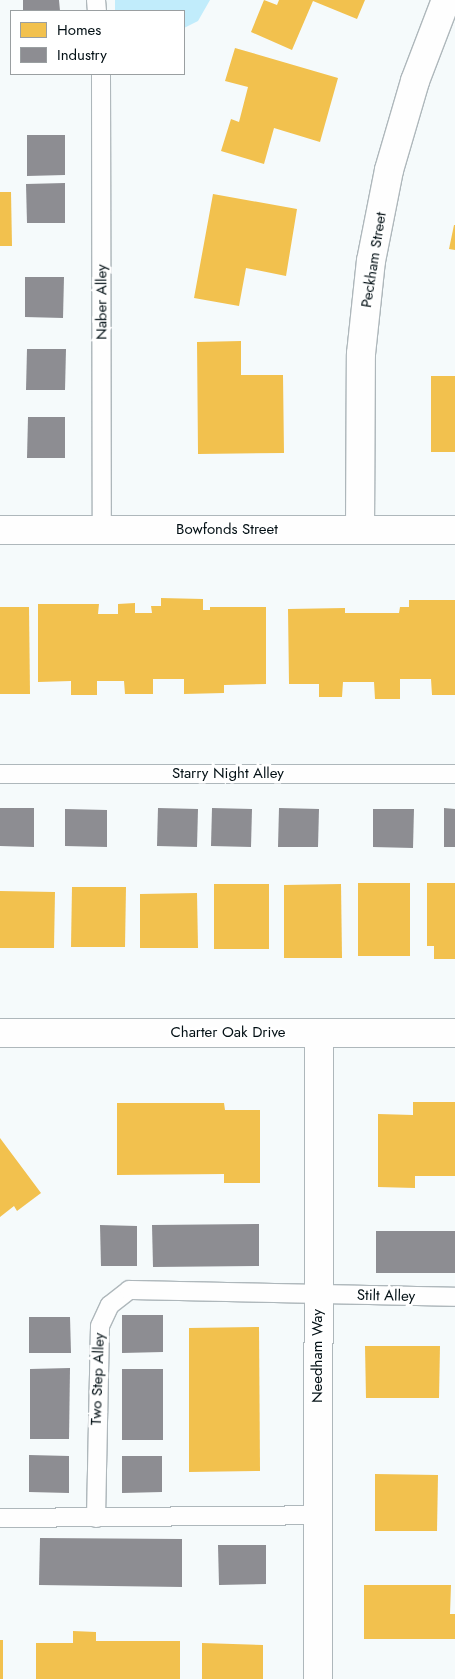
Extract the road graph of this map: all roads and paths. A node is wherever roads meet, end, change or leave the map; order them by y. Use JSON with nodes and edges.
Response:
{"nodes":[{"id":1,"x":446,"y":0,"type":"edge"},
{"id":2,"x":101,"y":75,"type":"edge"},
{"id":3,"x":0,"y":530,"type":"edge"},
{"id":4,"x":102,"y":530,"type":"junction"},
{"id":5,"x":360,"y":530,"type":"junction"},
{"id":6,"x":455,"y":530,"type":"edge"},
{"id":7,"x":0,"y":774,"type":"edge"},
{"id":8,"x":455,"y":774,"type":"edge"},
{"id":9,"x":0,"y":1033,"type":"edge"},
{"id":10,"x":319,"y":1033,"type":"junction"},
{"id":11,"x":455,"y":1033,"type":"edge"},
{"id":12,"x":318,"y":1296,"type":"junction"},
{"id":13,"x":455,"y":1297,"type":"edge"},
{"id":14,"x":319,"y":1515,"type":"junction"},
{"id":15,"x":0,"y":1518,"type":"edge"},
{"id":16,"x":96,"y":1518,"type":"junction"},
{"id":17,"x":318,"y":1679,"type":"edge"}],
"edges":[{"from":1,"to":5,"type":"street","name":"Peckham Street"},
{"from":2,"to":4,"type":"lane","name":"Naber Alley"},
{"from":3,"to":4,"type":"street","name":"Bowfonds Street"},
{"from":4,"to":5,"type":"street","name":"Bowfonds Street"},
{"from":5,"to":6,"type":"street","name":"Bowfonds Street"},
{"from":7,"to":8,"type":"lane","name":"Starry Night Alley"},
{"from":9,"to":10,"type":"street","name":"Charter Oak Drive"},
{"from":10,"to":11,"type":"street","name":"Charter Oak Drive"},
{"from":10,"to":12,"type":"street","name":"Needham Way"},
{"from":12,"to":13,"type":"lane","name":"Stilt Alley"},
{"from":12,"to":14,"type":"street","name":"Needham Way"},
{"from":12,"to":16,"type":"lane","name":"Two Step Alley"},
{"from":14,"to":16,"type":"lane"},
{"from":14,"to":17,"type":"street","name":"Needham Way"},
{"from":15,"to":16,"type":"lane"}]}
